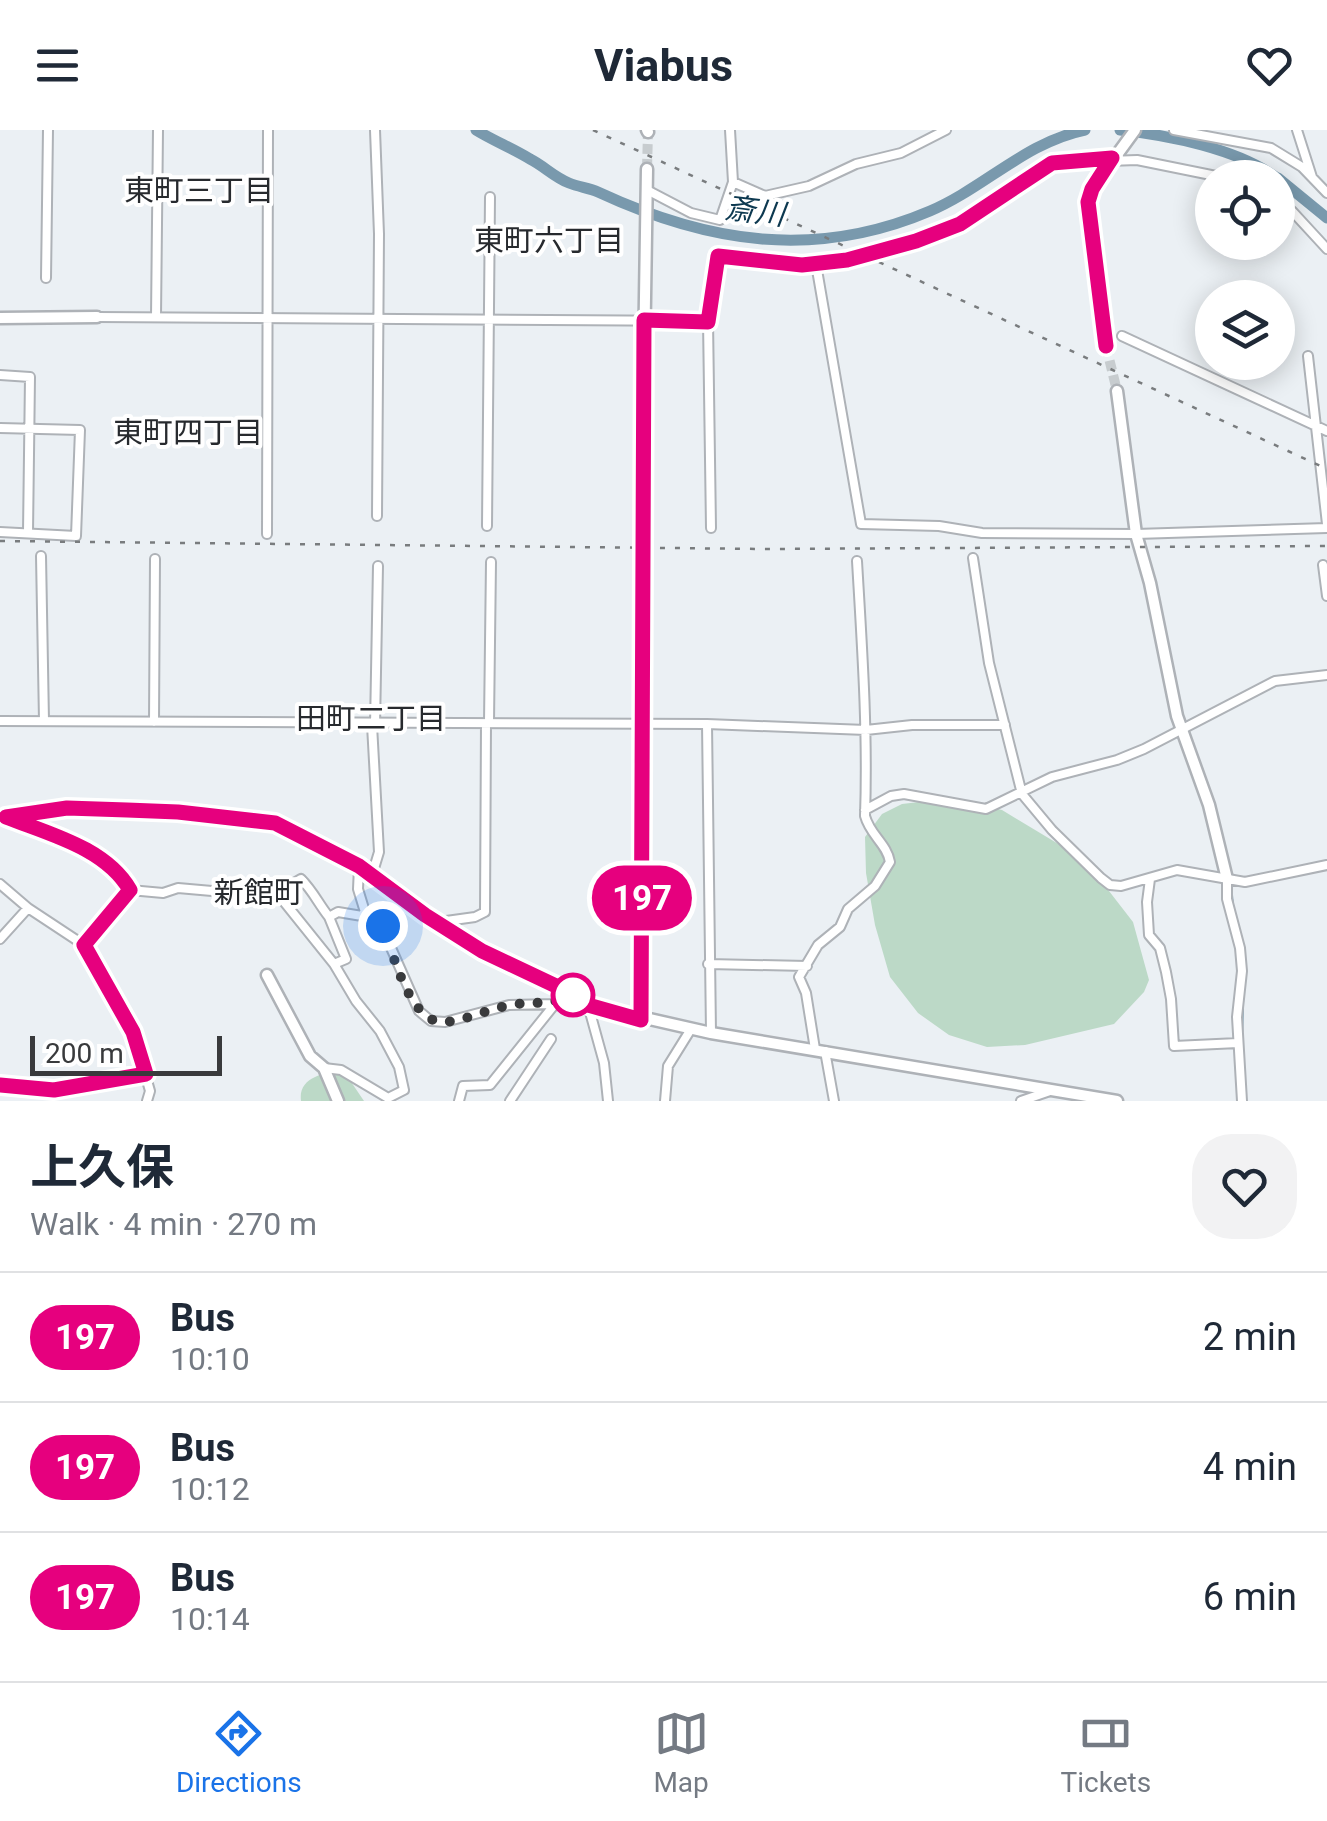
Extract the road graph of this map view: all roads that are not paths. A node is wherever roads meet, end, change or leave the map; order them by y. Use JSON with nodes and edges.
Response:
{"nodes":[{"id":1,"x":48,"y":130,"type":"edge"},
{"id":2,"x":158,"y":130,"type":"edge"},
{"id":3,"x":268,"y":130,"type":"edge"},
{"id":4,"x":376,"y":130,"type":"edge"},
{"id":5,"x":730,"y":130,"type":"edge"},
{"id":6,"x":946,"y":130,"type":"edge"},
{"id":7,"x":1135,"y":130,"type":"edge"},
{"id":8,"x":1174,"y":130,"type":"edge"},
{"id":9,"x":1297,"y":130,"type":"edge"},
{"id":10,"x":1114,"y":157,"type":"junction"},
{"id":11,"x":647,"y":169,"type":"tunnel mouth"},
{"id":12,"x":1195,"y":172,"type":"edge"},
{"id":13,"x":1312,"y":177,"type":"junction"},
{"id":14,"x":733,"y":182,"type":"junction"},
{"id":15,"x":646,"y":192,"type":"junction"},
{"id":16,"x":1327,"y":193,"type":"edge"},
{"id":17,"x":490,"y":197,"type":"dead end"},
{"id":18,"x":1295,"y":214,"type":"edge"},
{"id":19,"x":1327,"y":249,"type":"edge"},
{"id":20,"x":816,"y":264,"type":"junction"},
{"id":21,"x":46,"y":278,"type":"dead end"},
{"id":22,"x":156,"y":317,"type":"junction"},
{"id":23,"x":0,"y":318,"type":"edge"},
{"id":24,"x":97,"y":318,"type":"joint"},
{"id":25,"x":378,"y":318,"type":"junction"},
{"id":26,"x":487,"y":318,"type":"junction"},
{"id":27,"x":268,"y":319,"type":"junction"},
{"id":28,"x":644,"y":320,"type":"junction"},
{"id":29,"x":708,"y":322,"type":"junction"},
{"id":30,"x":1122,"y":336,"type":"dead end"},
{"id":31,"x":1106,"y":346,"type":"tunnel mouth"},
{"id":32,"x":1308,"y":356,"type":"dead end"},
{"id":33,"x":0,"y":375,"type":"edge"},
{"id":34,"x":1117,"y":391,"type":"tunnel mouth"},
{"id":35,"x":1315,"y":426,"type":"junction"},
{"id":36,"x":0,"y":428,"type":"edge"},
{"id":37,"x":29,"y":428,"type":"junction"},
{"id":38,"x":1327,"y":431,"type":"edge"},
{"id":39,"x":377,"y":516,"type":"dead end"},
{"id":40,"x":487,"y":526,"type":"dead end"},
{"id":41,"x":1327,"y":526,"type":"edge"},
{"id":42,"x":711,"y":528,"type":"dead end"},
{"id":43,"x":0,"y":532,"type":"edge"},
{"id":44,"x":28,"y":532,"type":"junction"},
{"id":45,"x":267,"y":534,"type":"dead end"},
{"id":46,"x":1136,"y":534,"type":"junction"},
{"id":47,"x":40,"y":556,"type":"dead end"},
{"id":48,"x":973,"y":558,"type":"dead end"},
{"id":49,"x":155,"y":560,"type":"dead end"},
{"id":50,"x":857,"y":561,"type":"dead end"},
{"id":51,"x":490,"y":562,"type":"dead end"},
{"id":52,"x":1323,"y":564,"type":"dead end"},
{"id":53,"x":378,"y":566,"type":"dead end"},
{"id":54,"x":1327,"y":596,"type":"edge"},
{"id":55,"x":1327,"y":675,"type":"edge"},
{"id":56,"x":44,"y":721,"type":"junction"},
{"id":57,"x":0,"y":722,"type":"edge"},
{"id":58,"x":154,"y":722,"type":"junction"},
{"id":59,"x":487,"y":723,"type":"junction"},
{"id":60,"x":642,"y":724,"type":"junction"},
{"id":61,"x":706,"y":724,"type":"junction"},
{"id":62,"x":374,"y":725,"type":"junction"},
{"id":63,"x":1005,"y":725,"type":"junction"},
{"id":64,"x":866,"y":730,"type":"junction"},
{"id":65,"x":1183,"y":731,"type":"junction"},
{"id":66,"x":1022,"y":794,"type":"junction"},
{"id":67,"x":865,"y":810,"type":"junction"},
{"id":68,"x":3,"y":818,"type":"edge"},
{"id":69,"x":1327,"y":865,"type":"edge"},
{"id":70,"x":359,"y":866,"type":"junction"},
{"id":71,"x":372,"y":874,"type":"junction"},
{"id":72,"x":1150,"y":879,"type":"junction"},
{"id":73,"x":1227,"y":879,"type":"junction"},
{"id":74,"x":0,"y":884,"type":"edge"},
{"id":75,"x":130,"y":890,"type":"junction"},
{"id":76,"x":245,"y":890,"type":"dead end"},
{"id":77,"x":28,"y":908,"type":"junction"},
{"id":78,"x":365,"y":912,"type":"junction"},
{"id":79,"x":329,"y":916,"type":"junction"},
{"id":80,"x":438,"y":922,"type":"junction"},
{"id":81,"x":0,"y":939,"type":"edge"},
{"id":82,"x":84,"y":945,"type":"junction"},
{"id":83,"x":334,"y":964,"type":"junction"},
{"id":84,"x":708,"y":964,"type":"junction"},
{"id":85,"x":806,"y":966,"type":"junction"},
{"id":86,"x":267,"y":975,"type":"dead end"},
{"id":87,"x":573,"y":994,"type":"junction"},
{"id":88,"x":556,"y":1004,"type":"junction"},
{"id":89,"x":588,"y":1005,"type":"junction"},
{"id":90,"x":641,"y":1020,"type":"junction"},
{"id":91,"x":691,"y":1029,"type":"junction"},
{"id":92,"x":711,"y":1033,"type":"junction"},
{"id":93,"x":552,"y":1039,"type":"dead end"},
{"id":94,"x":1238,"y":1043,"type":"junction"},
{"id":95,"x":820,"y":1050,"type":"junction"},
{"id":96,"x":324,"y":1068,"type":"junction"},
{"id":97,"x":146,"y":1074,"type":"junction"},
{"id":98,"x":0,"y":1085,"type":"edge"},
{"id":99,"x":1054,"y":1090,"type":"junction"},
{"id":100,"x":147,"y":1101,"type":"edge"},
{"id":101,"x":338,"y":1101,"type":"edge"},
{"id":102,"x":459,"y":1101,"type":"edge"},
{"id":103,"x":510,"y":1101,"type":"edge"},
{"id":104,"x":608,"y":1101,"type":"edge"},
{"id":105,"x":665,"y":1101,"type":"edge"},
{"id":106,"x":834,"y":1101,"type":"edge"},
{"id":107,"x":1021,"y":1101,"type":"edge"},
{"id":108,"x":1116,"y":1101,"type":"edge"},
{"id":109,"x":1242,"y":1101,"type":"edge"}],
"edges":[{"from":1,"to":21,"type":"street"},
{"from":2,"to":22,"type":"street"},
{"from":3,"to":27,"type":"street"},
{"from":4,"to":25,"type":"street"},
{"from":5,"to":14,"type":"street"},
{"from":6,"to":14,"type":"street"},
{"from":7,"to":10,"type":"street"},
{"from":8,"to":13,"type":"street"},
{"from":9,"to":13,"type":"street"},
{"from":10,"to":12,"type":"street"},
{"from":10,"to":20,"type":"street"},
{"from":10,"to":31,"type":"street"},
{"from":11,"to":15,"type":"street"},
{"from":13,"to":16,"type":"street"},
{"from":14,"to":15,"type":"street"},
{"from":15,"to":28,"type":"street"},
{"from":17,"to":26,"type":"street"},
{"from":18,"to":19,"type":"street"},
{"from":20,"to":29,"type":"street"},
{"from":20,"to":46,"type":"street"},
{"from":22,"to":24,"type":"street"},
{"from":22,"to":27,"type":"street"},
{"from":23,"to":24,"type":"street"},
{"from":25,"to":26,"type":"street"},
{"from":25,"to":27,"type":"street"},
{"from":25,"to":39,"type":"street"},
{"from":26,"to":28,"type":"street"},
{"from":26,"to":40,"type":"street"},
{"from":27,"to":45,"type":"street"},
{"from":28,"to":29,"type":"street"},
{"from":28,"to":60,"type":"street","bridge":true},
{"from":29,"to":42,"type":"street"},
{"from":30,"to":35,"type":"street"},
{"from":32,"to":35,"type":"street"},
{"from":33,"to":37,"type":"street"},
{"from":34,"to":46,"type":"street"},
{"from":35,"to":38,"type":"street"},
{"from":35,"to":41,"type":"street"},
{"from":36,"to":37,"type":"street"},
{"from":37,"to":44,"type":"street"},
{"from":37,"to":44,"type":"street"},
{"from":41,"to":46,"type":"street"},
{"from":43,"to":44,"type":"street"},
{"from":46,"to":65,"type":"street"},
{"from":47,"to":56,"type":"street"},
{"from":48,"to":63,"type":"street"},
{"from":49,"to":58,"type":"street"},
{"from":50,"to":64,"type":"street"},
{"from":51,"to":59,"type":"street"},
{"from":52,"to":54,"type":"street"},
{"from":53,"to":62,"type":"street"},
{"from":55,"to":65,"type":"street"},
{"from":56,"to":57,"type":"street"},
{"from":56,"to":58,"type":"street"},
{"from":58,"to":62,"type":"street"},
{"from":59,"to":60,"type":"street"},
{"from":59,"to":62,"type":"street"},
{"from":59,"to":80,"type":"street"},
{"from":60,"to":61,"type":"street"},
{"from":60,"to":90,"type":"street"},
{"from":61,"to":64,"type":"street"},
{"from":61,"to":84,"type":"street"},
{"from":62,"to":71,"type":"street"},
{"from":63,"to":64,"type":"street"},
{"from":63,"to":66,"type":"street"},
{"from":64,"to":67,"type":"street"},
{"from":65,"to":66,"type":"street"},
{"from":65,"to":73,"type":"street"},
{"from":66,"to":67,"type":"street"},
{"from":66,"to":72,"type":"street"},
{"from":67,"to":85,"type":"street"},
{"from":68,"to":70,"type":"street"},
{"from":68,"to":75,"type":"street"},
{"from":69,"to":73,"type":"street"},
{"from":70,"to":71,"type":"street"},
{"from":70,"to":78,"type":"street"},
{"from":71,"to":80,"type":"street"},
{"from":72,"to":73,"type":"street"},
{"from":72,"to":94,"type":"street"},
{"from":73,"to":94,"type":"street"},
{"from":74,"to":77,"type":"street"},
{"from":75,"to":76,"type":"street"},
{"from":75,"to":82,"type":"street"},
{"from":77,"to":81,"type":"street"},
{"from":77,"to":82,"type":"street"},
{"from":78,"to":79,"type":"street"},
{"from":78,"to":88,"type":"street"},
{"from":79,"to":83,"type":"street"},
{"from":79,"to":83,"type":"street"},
{"from":80,"to":87,"type":"street"},
{"from":82,"to":97,"type":"street"},
{"from":83,"to":96,"type":"street"},
{"from":84,"to":85,"type":"street"},
{"from":84,"to":92,"type":"street"},
{"from":85,"to":95,"type":"street"},
{"from":86,"to":96,"type":"street"},
{"from":87,"to":88,"type":"street"},
{"from":87,"to":89,"type":"street"},
{"from":88,"to":102,"type":"street"},
{"from":89,"to":90,"type":"street"},
{"from":89,"to":104,"type":"street"},
{"from":90,"to":91,"type":"street"},
{"from":91,"to":92,"type":"street"},
{"from":91,"to":105,"type":"street"},
{"from":92,"to":95,"type":"street"},
{"from":93,"to":103,"type":"street"},
{"from":94,"to":109,"type":"street"},
{"from":95,"to":99,"type":"street"},
{"from":95,"to":106,"type":"street"},
{"from":96,"to":101,"type":"street"},
{"from":97,"to":98,"type":"street"},
{"from":97,"to":100,"type":"street"},
{"from":99,"to":107,"type":"street"},
{"from":99,"to":108,"type":"street"}]}
